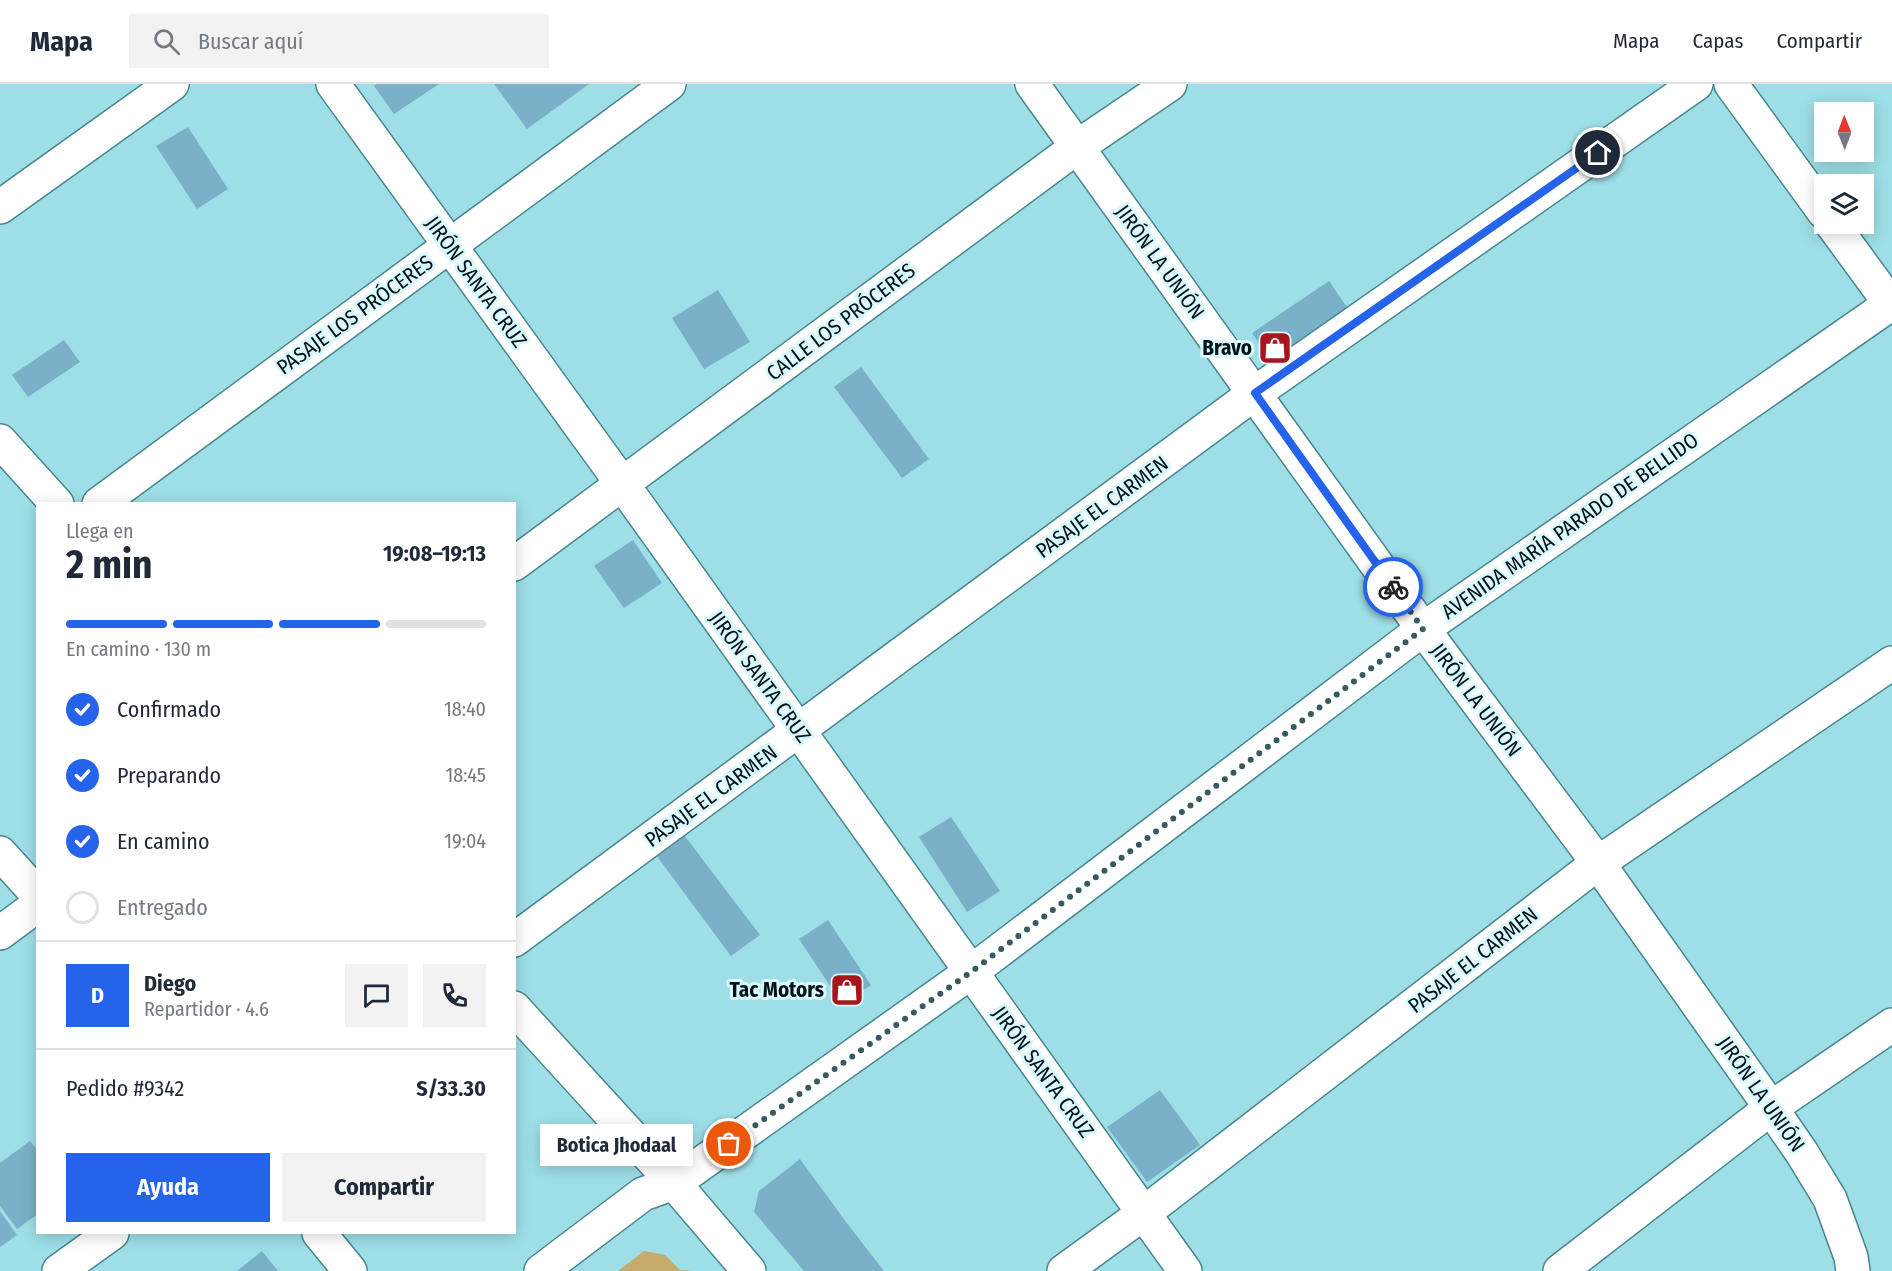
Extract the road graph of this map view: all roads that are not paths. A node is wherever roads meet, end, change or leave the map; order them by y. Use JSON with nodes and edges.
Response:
{"nodes":[{"id":1,"x":172,"y":84,"type":"edge"},
{"id":2,"x":333,"y":84,"type":"edge"},
{"id":3,"x":669,"y":84,"type":"edge"},
{"id":4,"x":1032,"y":84,"type":"edge"},
{"id":5,"x":1170,"y":84,"type":"edge"},
{"id":6,"x":1696,"y":84,"type":"edge"},
{"id":7,"x":1731,"y":84,"type":"edge"},
{"id":8,"x":1077,"y":147,"type":"junction"},
{"id":9,"x":1814,"y":198,"type":"edge"},
{"id":10,"x":0,"y":207,"type":"edge"},
{"id":11,"x":1840,"y":234,"type":"edge"},
{"id":12,"x":450,"y":246,"type":"junction"},
{"id":13,"x":1892,"y":304,"type":"edge"},
{"id":14,"x":1255,"y":393,"type":"junction"},
{"id":15,"x":0,"y":441,"type":"edge"},
{"id":16,"x":623,"y":485,"type":"junction"},
{"id":17,"x":55,"y":502,"type":"edge"},
{"id":18,"x":102,"y":502,"type":"edge"},
{"id":19,"x":516,"y":563,"type":"edge"},
{"id":20,"x":1423,"y":629,"type":"junction"},
{"id":21,"x":1892,"y":663,"type":"edge"},
{"id":22,"x":799,"y":731,"type":"junction"},
{"id":23,"x":0,"y":853,"type":"edge"},
{"id":24,"x":1598,"y":863,"type":"junction"},
{"id":25,"x":36,"y":893,"type":"edge"},
{"id":26,"x":36,"y":906,"type":"edge"},
{"id":27,"x":0,"y":933,"type":"edge"},
{"id":28,"x":516,"y":939,"type":"edge"},
{"id":29,"x":971,"y":972,"type":"junction"},
{"id":30,"x":516,"y":1010,"type":"edge"},
{"id":31,"x":1892,"y":1025,"type":"edge"},
{"id":32,"x":1771,"y":1108,"type":"junction"},
{"id":33,"x":674,"y":1183,"type":"junction"},
{"id":34,"x":1144,"y":1213,"type":"junction"},
{"id":35,"x":111,"y":1234,"type":"edge"},
{"id":36,"x":320,"y":1234,"type":"edge"},
{"id":37,"x":59,"y":1271,"type":"edge"},
{"id":38,"x":350,"y":1271,"type":"edge"},
{"id":39,"x":541,"y":1271,"type":"edge"},
{"id":40,"x":572,"y":1271,"type":"edge"},
{"id":41,"x":749,"y":1271,"type":"edge"},
{"id":42,"x":1065,"y":1271,"type":"edge"},
{"id":43,"x":1185,"y":1271,"type":"edge"},
{"id":44,"x":1560,"y":1271,"type":"edge"},
{"id":45,"x":1853,"y":1271,"type":"edge"}],
"edges":[{"from":1,"to":10,"type":"street"},
{"from":2,"to":12,"type":"street","name":"JIRÓN SANTA CRUZ"},
{"from":3,"to":12,"type":"street","name":"PASAJE LOS PRÓCERES"},
{"from":4,"to":8,"type":"street","name":"JIRÓN LA UNIÓN"},
{"from":5,"to":8,"type":"street","name":"CALLE LOS PRÓCERES"},
{"from":6,"to":14,"type":"street","name":"PASAJE EL CARMEN"},
{"from":7,"to":9,"type":"street"},
{"from":8,"to":14,"type":"street","name":"JIRÓN LA UNIÓN"},
{"from":8,"to":16,"type":"street","name":"CALLE LOS PRÓCERES"},
{"from":11,"to":13,"type":"street"},
{"from":12,"to":16,"type":"street","name":"JIRÓN SANTA CRUZ"},
{"from":12,"to":18,"type":"street","name":"PASAJE LOS PRÓCERES"},
{"from":13,"to":20,"type":"street","name":"AVENIDA MARÍA PARADO DE BELLIDO"},
{"from":14,"to":20,"type":"street","name":"JIRÓN LA UNIÓN"},
{"from":14,"to":22,"type":"street","name":"PASAJE EL CARMEN"},
{"from":15,"to":17,"type":"street"},
{"from":16,"to":19,"type":"street","name":"CALLE LOS PRÓCERES"},
{"from":16,"to":22,"type":"street","name":"JIRÓN SANTA CRUZ"},
{"from":20,"to":24,"type":"street","name":"JIRÓN LA UNIÓN"},
{"from":20,"to":29,"type":"street","name":"AVENIDA MARÍA PARADO DE BELLIDO"},
{"from":21,"to":24,"type":"street","name":"PASAJE EL CARMEN"},
{"from":22,"to":28,"type":"street","name":"PASAJE EL CARMEN"},
{"from":22,"to":29,"type":"street","name":"JIRÓN SANTA CRUZ"},
{"from":23,"to":25,"type":"street"},
{"from":24,"to":32,"type":"street","name":"JIRÓN LA UNIÓN"},
{"from":24,"to":34,"type":"street","name":"PASAJE EL CARMEN"},
{"from":26,"to":27,"type":"street"},
{"from":29,"to":33,"type":"street","name":"AVENIDA MARÍA PARADO DE BELLIDO"},
{"from":29,"to":34,"type":"street","name":"JIRÓN SANTA CRUZ"},
{"from":30,"to":33,"type":"street"},
{"from":31,"to":32,"type":"street"},
{"from":32,"to":44,"type":"street"},
{"from":32,"to":45,"type":"street","name":"JIRÓN LA UNIÓN"},
{"from":33,"to":39,"type":"street","name":"AVENIDA MARÍA PARADO DE BELLIDO"},
{"from":33,"to":40,"type":"street","name":"AVENIDA MARÍA PARADO DE BELLIDO"},
{"from":33,"to":41,"type":"street"},
{"from":34,"to":42,"type":"street","name":"PASAJE EL CARMEN"},
{"from":34,"to":43,"type":"street","name":"JIRÓN SANTA CRUZ"},
{"from":35,"to":37,"type":"street"},
{"from":36,"to":38,"type":"street"}]}
